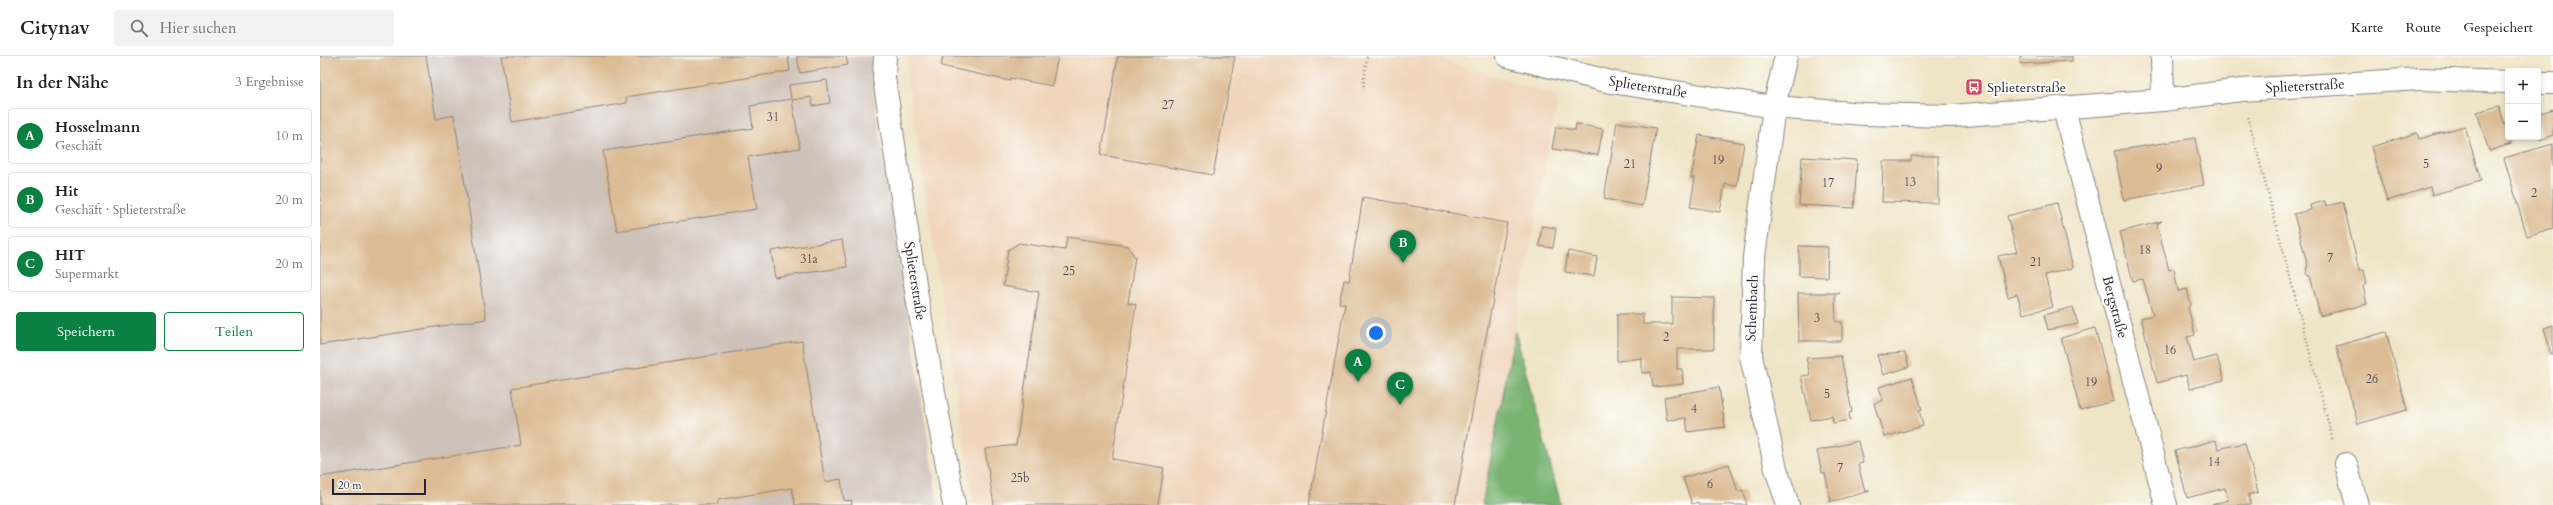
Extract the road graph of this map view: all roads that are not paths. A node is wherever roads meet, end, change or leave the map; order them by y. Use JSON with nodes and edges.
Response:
{"nodes":[{"id":1,"x":885,"y":56,"type":"edge"},
{"id":2,"x":1508,"y":56,"type":"edge"},
{"id":3,"x":1786,"y":56,"type":"edge"},
{"id":4,"x":2162,"y":56,"type":"edge"},
{"id":5,"x":2505,"y":82,"type":"edge"},
{"id":6,"x":2541,"y":83,"type":"edge"},
{"id":7,"x":2553,"y":83,"type":"edge"},
{"id":8,"x":2163,"y":100,"type":"junction"},
{"id":9,"x":1774,"y":107,"type":"junction"},
{"id":10,"x":2064,"y":109,"type":"junction"},
{"id":11,"x":2346,"y":464,"type":"road end"},
{"id":12,"x":954,"y":505,"type":"edge"},
{"id":13,"x":1788,"y":505,"type":"edge"},
{"id":14,"x":2166,"y":505,"type":"edge"},
{"id":15,"x":2357,"y":505,"type":"edge"}],
"edges":[{"from":1,"to":12,"type":"street","name":"Splieterstraße"},
{"from":2,"to":9,"type":"street","name":"Splieterstraße"},
{"from":3,"to":9,"type":"street","name":"Schembach"},
{"from":4,"to":8,"type":"street"},
{"from":5,"to":8,"type":"street","name":"Splieterstraße"},
{"from":6,"to":7,"type":"street"},
{"from":8,"to":10,"type":"street","name":"Splieterstraße"},
{"from":9,"to":10,"type":"street","name":"Splieterstraße"},
{"from":9,"to":13,"type":"street","name":"Schembach"},
{"from":10,"to":14,"type":"street","name":"Bergstraße"},
{"from":11,"to":15,"type":"street"}]}
